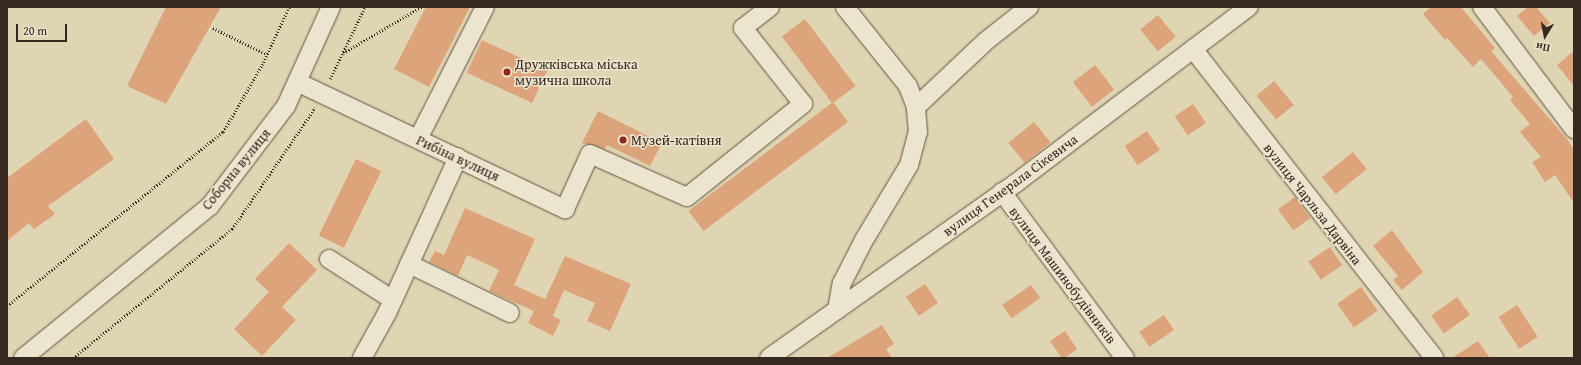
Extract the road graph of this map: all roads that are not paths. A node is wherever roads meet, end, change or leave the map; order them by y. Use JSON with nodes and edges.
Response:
{"nodes":[{"id":1,"x":331,"y":7,"type":"edge"},
{"id":2,"x":485,"y":7,"type":"edge"},
{"id":3,"x":770,"y":7,"type":"edge"},
{"id":4,"x":845,"y":7,"type":"edge"},
{"id":5,"x":1029,"y":7,"type":"edge"},
{"id":6,"x":1249,"y":7,"type":"edge"},
{"id":7,"x":1482,"y":7,"type":"edge"},
{"id":8,"x":1192,"y":49,"type":"junction"},
{"id":9,"x":297,"y":82,"type":"junction"},
{"id":10,"x":916,"y":107,"type":"junction"},
{"id":11,"x":1574,"y":129,"type":"edge"},
{"id":12,"x":418,"y":139,"type":"junction"},
{"id":13,"x":458,"y":158,"type":"junction"},
{"id":14,"x":1002,"y":192,"type":"junction"},
{"id":15,"x":329,"y":259,"type":"dead end"},
{"id":16,"x":408,"y":264,"type":"junction"},
{"id":17,"x":393,"y":300,"type":"junction"},
{"id":18,"x":837,"y":310,"type":"junction"},
{"id":19,"x":510,"y":313,"type":"dead end"},
{"id":20,"x":791,"y":352,"type":"edge"},
{"id":21,"x":24,"y":358,"type":"edge"},
{"id":22,"x":362,"y":358,"type":"edge"},
{"id":23,"x":769,"y":358,"type":"edge"},
{"id":24,"x":1125,"y":358,"type":"edge"},
{"id":25,"x":1434,"y":358,"type":"edge"}],
"edges":[{"from":1,"to":9,"type":"street","name":"Соборна вулиця"},
{"from":2,"to":12,"type":"street"},
{"from":3,"to":13,"type":"street","name":"Рибіна вулиця"},
{"from":4,"to":10,"type":"street"},
{"from":5,"to":10,"type":"street"},
{"from":6,"to":8,"type":"street","name":"вулиця Генерала Сікевича"},
{"from":7,"to":11,"type":"street"},
{"from":8,"to":14,"type":"street","name":"вулиця Генерала Сікевича"},
{"from":8,"to":25,"type":"street","name":"вулиця Чарльза Дарвіна"},
{"from":9,"to":12,"type":"street","name":"Рибіна вулиця"},
{"from":9,"to":21,"type":"street","name":"Соборна вулиця"},
{"from":10,"to":18,"type":"street"},
{"from":12,"to":13,"type":"street","name":"Рибіна вулиця"},
{"from":13,"to":16,"type":"street"},
{"from":14,"to":18,"type":"street","name":"вулиця Генерала Сікевича"},
{"from":14,"to":24,"type":"street","name":"вулиця Машинобудівників"},
{"from":15,"to":17,"type":"street"},
{"from":16,"to":17,"type":"street"},
{"from":16,"to":19,"type":"street"},
{"from":17,"to":22,"type":"street"},
{"from":18,"to":20,"type":"street","name":"вулиця Генерала Сікевича"},
{"from":20,"to":23,"type":"street","name":"вулиця Генерала Сікевича"}]}
